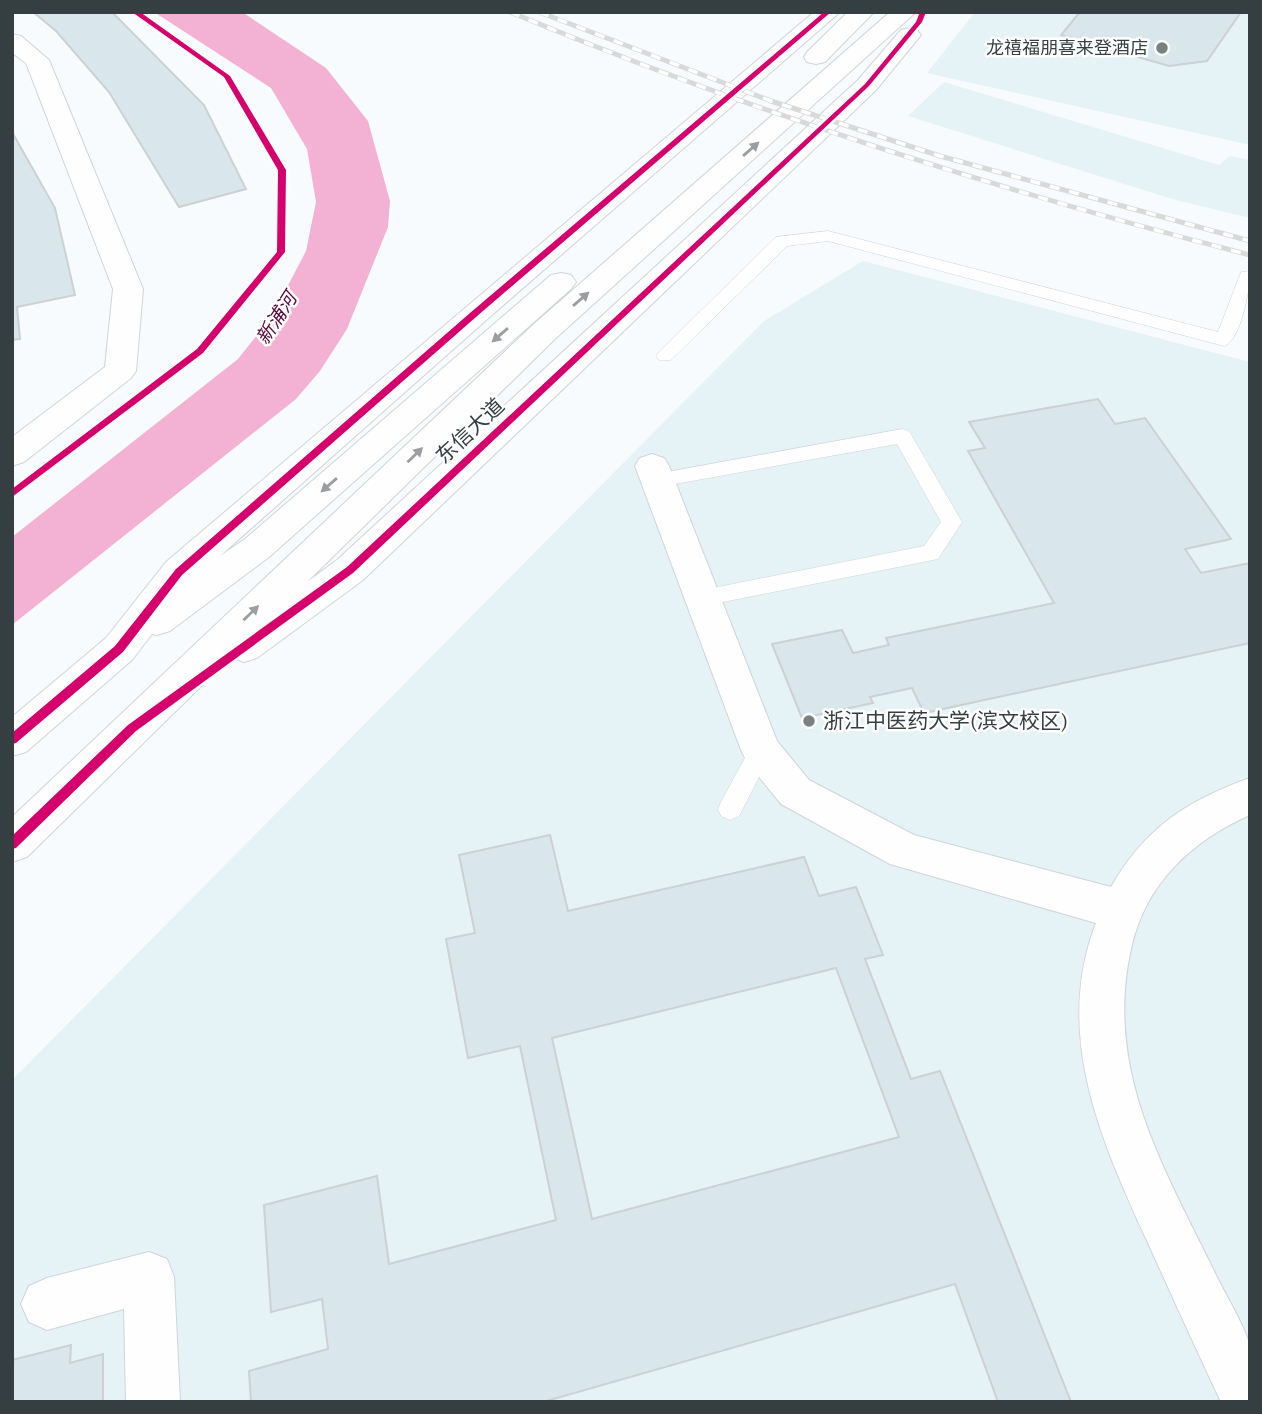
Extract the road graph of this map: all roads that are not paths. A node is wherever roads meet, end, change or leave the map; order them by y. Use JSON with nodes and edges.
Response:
{"nodes":[{"id":1,"x":828,"y":12,"type":"edge"},
{"id":2,"x":862,"y":12,"type":"edge"},
{"id":3,"x":904,"y":12,"type":"edge"},
{"id":4,"x":923,"y":12,"type":"edge"},
{"id":5,"x":12,"y":41,"type":"edge"},
{"id":6,"x":1247,"y":276,"type":"dead end"},
{"id":7,"x":665,"y":356,"type":"dead end"},
{"id":8,"x":12,"y":454,"type":"edge"},
{"id":9,"x":655,"y":473,"type":"joint"},
{"id":10,"x":703,"y":598,"type":"junction"},
{"id":11,"x":119,"y":649,"type":"junction"},
{"id":12,"x":132,"y":729,"type":"junction"},
{"id":13,"x":12,"y":740,"type":"edge"},
{"id":14,"x":761,"y":750,"type":"junction"},
{"id":15,"x":1250,"y":796,"type":"edge"},
{"id":16,"x":730,"y":810,"type":"dead end"},
{"id":17,"x":12,"y":844,"type":"edge"},
{"id":18,"x":1122,"y":910,"type":"junction"},
{"id":19,"x":47,"y":1304,"type":"dead end"},
{"id":20,"x":153,"y":1402,"type":"edge"},
{"id":21,"x":1249,"y":1402,"type":"edge"}],
"edges":[{"from":1,"to":11,"type":"main road"},
{"from":2,"to":11,"type":"main road","one_way":true},
{"from":12,"to":3,"type":"main road","name":"东信大道","one_way":true},
{"from":4,"to":12,"type":"main road","name":"东信大道"},
{"from":5,"to":8,"type":"main road"},
{"from":6,"to":7,"type":"lane"},
{"from":9,"to":10,"type":"main road"},
{"from":9,"to":10,"type":"lane"},
{"from":10,"to":14,"type":"main road"},
{"from":11,"to":13,"type":"main road"},
{"from":12,"to":17,"type":"main road","name":"东信大道"},
{"from":14,"to":16,"type":"lane"},
{"from":14,"to":18,"type":"main road"},
{"from":15,"to":18,"type":"main road"},
{"from":18,"to":21,"type":"main road"},
{"from":19,"to":20,"type":"main road"}]}
